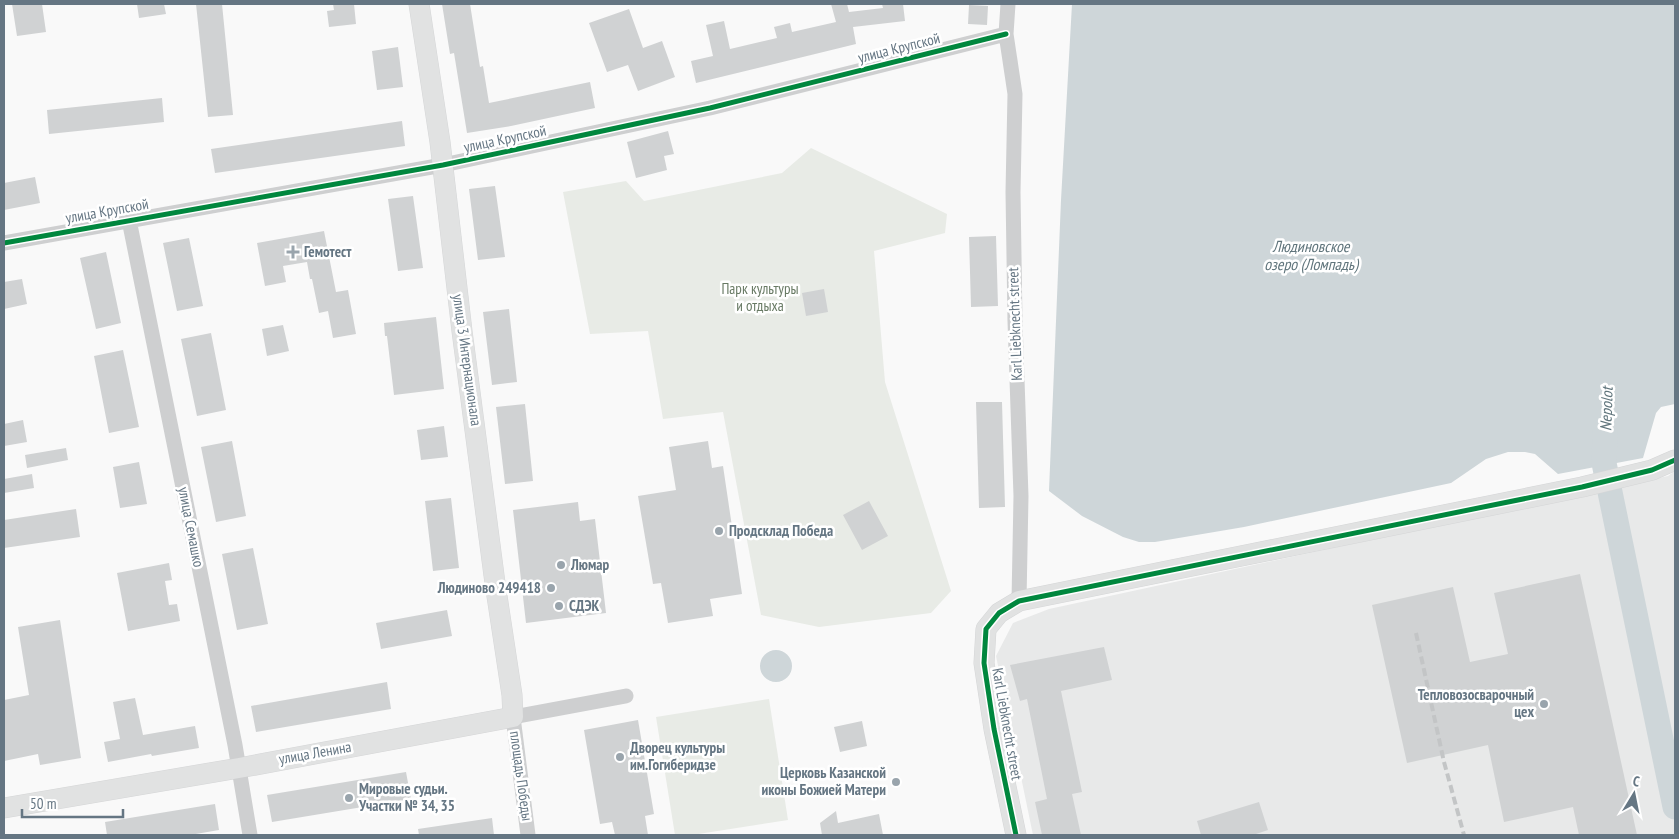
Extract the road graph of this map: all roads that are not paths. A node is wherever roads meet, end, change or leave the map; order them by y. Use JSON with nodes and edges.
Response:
{"nodes":[{"id":1,"x":419,"y":4,"type":"edge"},
{"id":2,"x":1008,"y":4,"type":"edge"},
{"id":3,"x":1006,"y":34,"type":"junction"},
{"id":4,"x":442,"y":165,"type":"junction"},
{"id":5,"x":129,"y":220,"type":"junction"},
{"id":6,"x":4,"y":243,"type":"edge"},
{"id":7,"x":1675,"y":460,"type":"edge"},
{"id":8,"x":1019,"y":601,"type":"junction"},
{"id":9,"x":626,"y":696,"type":"dead end"},
{"id":10,"x":513,"y":717,"type":"junction"},
{"id":11,"x":239,"y":768,"type":"junction"},
{"id":12,"x":4,"y":808,"type":"edge"},
{"id":13,"x":250,"y":835,"type":"edge"},
{"id":14,"x":528,"y":835,"type":"edge"},
{"id":15,"x":1016,"y":835,"type":"edge"}],
"edges":[{"from":1,"to":4,"type":"street","name":"улица 3 Интернационала"},
{"from":2,"to":3,"type":"street","name":"Karl Liebknecht street"},
{"from":3,"to":4,"type":"street","name":"улица Крупской"},
{"from":3,"to":8,"type":"street","name":"Karl Liebknecht street"},
{"from":4,"to":5,"type":"street","name":"улица Крупской"},
{"from":4,"to":10,"type":"street","name":"улица 3 Интернационала"},
{"from":5,"to":6,"type":"street","name":"улица Крупской"},
{"from":5,"to":11,"type":"street","name":"улица Семашко"},
{"from":7,"to":8,"type":"street"},
{"from":8,"to":15,"type":"street","name":"Karl Liebknecht street"},
{"from":9,"to":10,"type":"street","name":"улица Ленина"},
{"from":10,"to":11,"type":"street","name":"улица Ленина"},
{"from":10,"to":14,"type":"street","name":"площадь Победы"},
{"from":11,"to":12,"type":"street","name":"улица Ленина"},
{"from":11,"to":13,"type":"street","name":"улица Семашко"}]}
